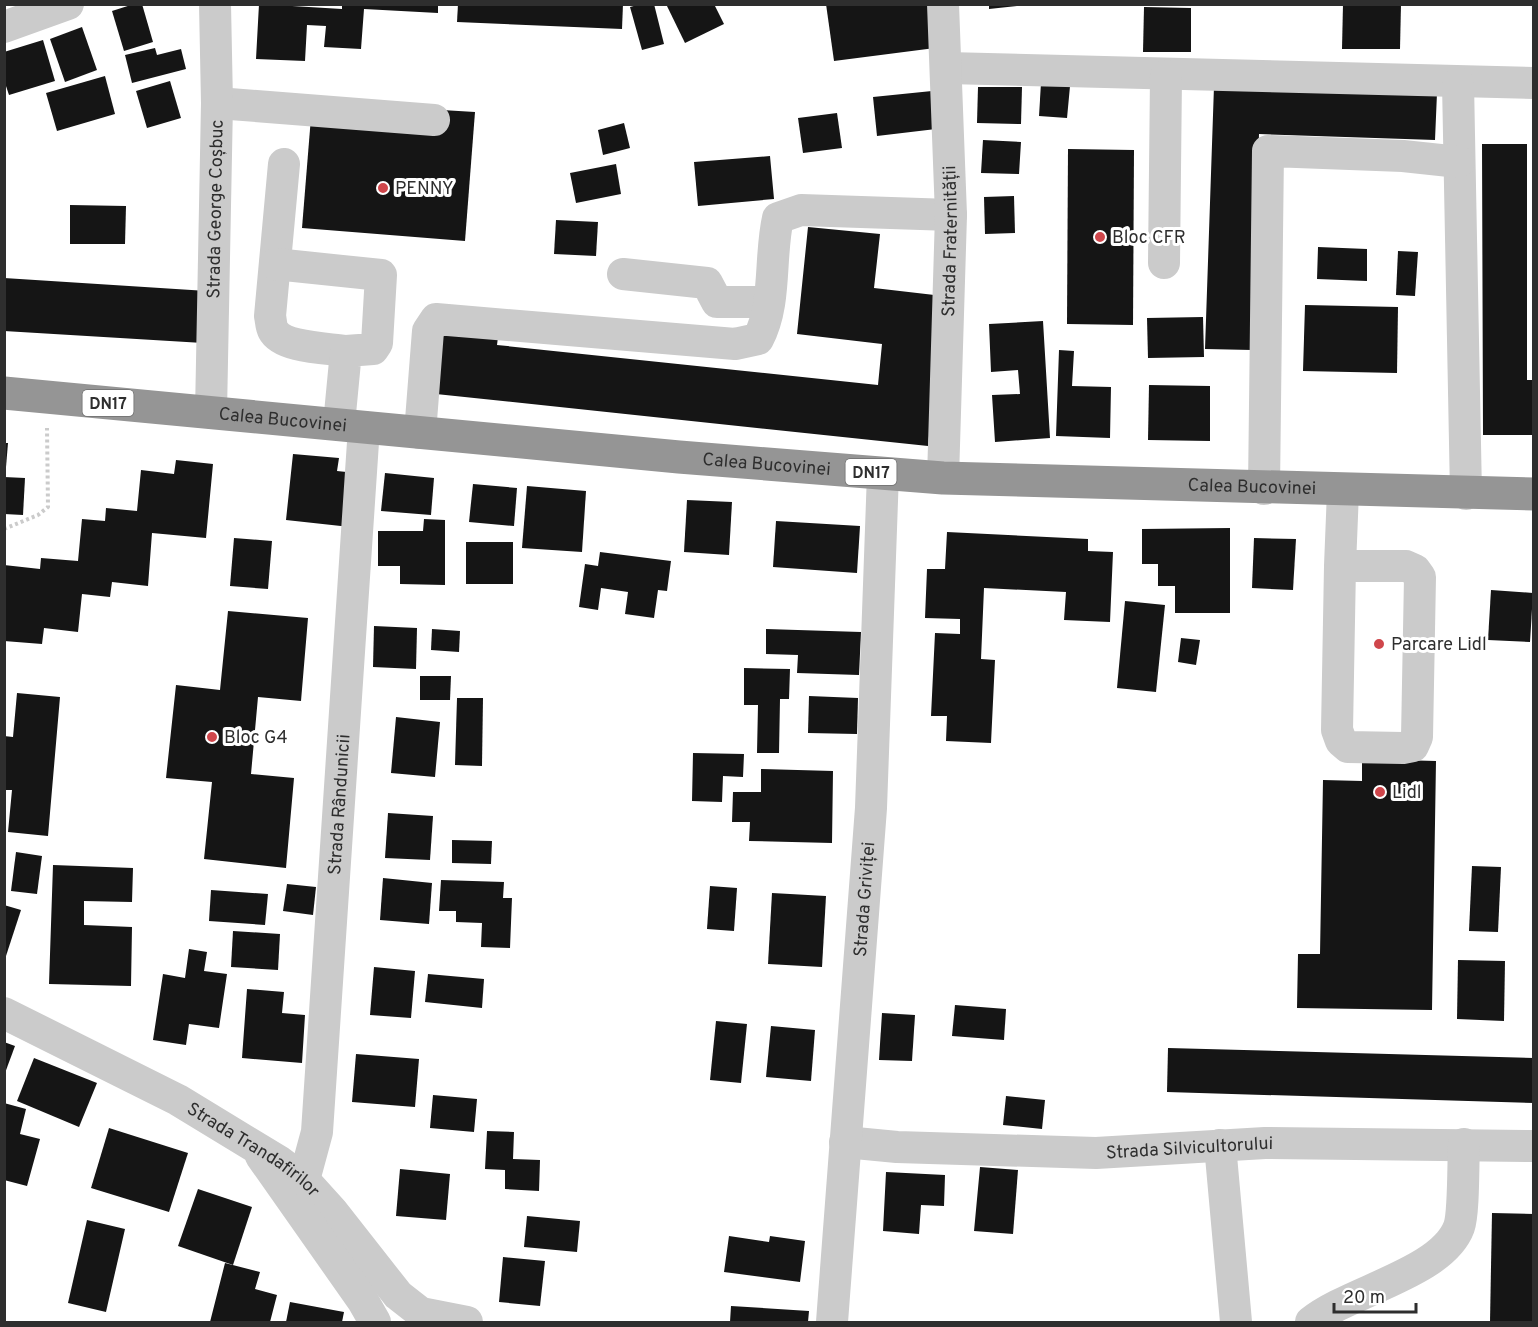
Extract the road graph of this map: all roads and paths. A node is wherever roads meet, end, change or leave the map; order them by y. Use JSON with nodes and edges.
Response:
{"nodes":[{"id":1,"x":68,"y":4,"type":"edge"},
{"id":2,"x":215,"y":4,"type":"edge"},
{"id":3,"x":943,"y":4,"type":"edge"},
{"id":4,"x":4,"y":27,"type":"edge"},
{"id":5,"x":947,"y":68,"type":"junction"},
{"id":6,"x":1166,"y":76,"type":"junction"},
{"id":7,"x":1458,"y":83,"type":"junction"},
{"id":8,"x":1533,"y":83,"type":"edge"},
{"id":9,"x":217,"y":103,"type":"junction"},
{"id":10,"x":434,"y":120,"type":"dead end"},
{"id":11,"x":1459,"y":162,"type":"junction"},
{"id":12,"x":284,"y":164,"type":"dead end"},
{"id":13,"x":951,"y":215,"type":"junction"},
{"id":14,"x":1164,"y":263,"type":"dead end"},
{"id":15,"x":275,"y":264,"type":"junction"},
{"id":16,"x":623,"y":274,"type":"dead end"},
{"id":17,"x":768,"y":302,"type":"junction"},
{"id":18,"x":346,"y":351,"type":"junction"},
{"id":19,"x":4,"y":393,"type":"edge"},
{"id":20,"x":45,"y":397,"type":"junction"},
{"id":21,"x":211,"y":413,"type":"junction"},
{"id":22,"x":352,"y":426,"type":"junction"},
{"id":23,"x":420,"y":433,"type":"junction"},
{"id":24,"x":883,"y":473,"type":"junction"},
{"id":25,"x":943,"y":478,"type":"junction"},
{"id":26,"x":1264,"y":489,"type":"junction"},
{"id":27,"x":1342,"y":491,"type":"junction"},
{"id":28,"x":1466,"y":494,"type":"junction"},
{"id":29,"x":1533,"y":494,"type":"edge"},
{"id":30,"x":4,"y":529,"type":"edge"},
{"id":31,"x":1340,"y":566,"type":"junction"},
{"id":32,"x":4,"y":1013,"type":"edge"},
{"id":33,"x":845,"y":1142,"type":"junction"},
{"id":34,"x":1464,"y":1144,"type":"junction"},
{"id":35,"x":255,"y":1145,"type":"junction"},
{"id":36,"x":1220,"y":1145,"type":"junction"},
{"id":37,"x":1533,"y":1146,"type":"edge"},
{"id":38,"x":304,"y":1180,"type":"junction"},
{"id":39,"x":397,"y":1309,"type":"edge"},
{"id":40,"x":375,"y":1323,"type":"edge"},
{"id":41,"x":467,"y":1323,"type":"edge"},
{"id":42,"x":832,"y":1323,"type":"edge"},
{"id":43,"x":1236,"y":1323,"type":"edge"},
{"id":44,"x":1311,"y":1323,"type":"edge"}],
"edges":[{"from":1,"to":4,"type":"street"},
{"from":2,"to":9,"type":"street","name":"Strada George Coșbuc"},
{"from":3,"to":5,"type":"street","name":"Strada Fraternității"},
{"from":5,"to":6,"type":"street"},
{"from":5,"to":13,"type":"street","name":"Strada Fraternității"},
{"from":6,"to":7,"type":"street"},
{"from":6,"to":14,"type":"street"},
{"from":7,"to":8,"type":"street"},
{"from":7,"to":11,"type":"street"},
{"from":9,"to":10,"type":"street"},
{"from":9,"to":21,"type":"street","name":"Strada George Coșbuc"},
{"from":11,"to":26,"type":"street"},
{"from":11,"to":28,"type":"street"},
{"from":12,"to":15,"type":"street"},
{"from":13,"to":17,"type":"street"},
{"from":13,"to":25,"type":"street","name":"Strada Fraternității"},
{"from":15,"to":18,"type":"street"},
{"from":15,"to":18,"type":"street"},
{"from":16,"to":17,"type":"street"},
{"from":17,"to":23,"type":"street"},
{"from":18,"to":22,"type":"street","name":"Strada Rândunicii"},
{"from":19,"to":20,"type":"highway","name":"Calea Bucovinei","number":"DN17"},
{"from":20,"to":21,"type":"highway","name":"Calea Bucovinei","number":"DN17"},
{"from":20,"to":30,"type":"path"},
{"from":21,"to":22,"type":"highway","name":"Calea Bucovinei","number":"DN17"},
{"from":22,"to":23,"type":"highway","name":"Calea Bucovinei","number":"DN17"},
{"from":22,"to":38,"type":"street","name":"Strada Rândunicii"},
{"from":23,"to":24,"type":"highway","name":"Calea Bucovinei","number":"DN17"},
{"from":24,"to":25,"type":"highway","name":"Calea Bucovinei","number":"DN17"},
{"from":24,"to":33,"type":"street","name":"Strada Griviței"},
{"from":25,"to":26,"type":"highway","name":"Calea Bucovinei","number":"DN17"},
{"from":26,"to":27,"type":"highway","name":"Calea Bucovinei","number":"DN17"},
{"from":27,"to":28,"type":"highway","name":"Calea Bucovinei","number":"DN17"},
{"from":27,"to":31,"type":"street"},
{"from":28,"to":29,"type":"highway","name":"Calea Bucovinei","number":"DN17"},
{"from":31,"to":31,"type":"street"},
{"from":32,"to":35,"type":"street","name":"Strada Trandafirilor"},
{"from":33,"to":36,"type":"street","name":"Strada Silvicultorului"},
{"from":33,"to":42,"type":"street","name":"Strada Griviței"},
{"from":34,"to":36,"type":"street","name":"Strada Silvicultorului"},
{"from":34,"to":37,"type":"street","name":"Strada Silvicultorului"},
{"from":34,"to":44,"type":"street"},
{"from":35,"to":38,"type":"street","name":"Strada Trandafirilor"},
{"from":35,"to":40,"type":"street"},
{"from":36,"to":43,"type":"street"},
{"from":38,"to":39,"type":"street","name":"Strada Trandafirilor"},
{"from":39,"to":41,"type":"street","name":"Strada Trandafirilor"}]}
